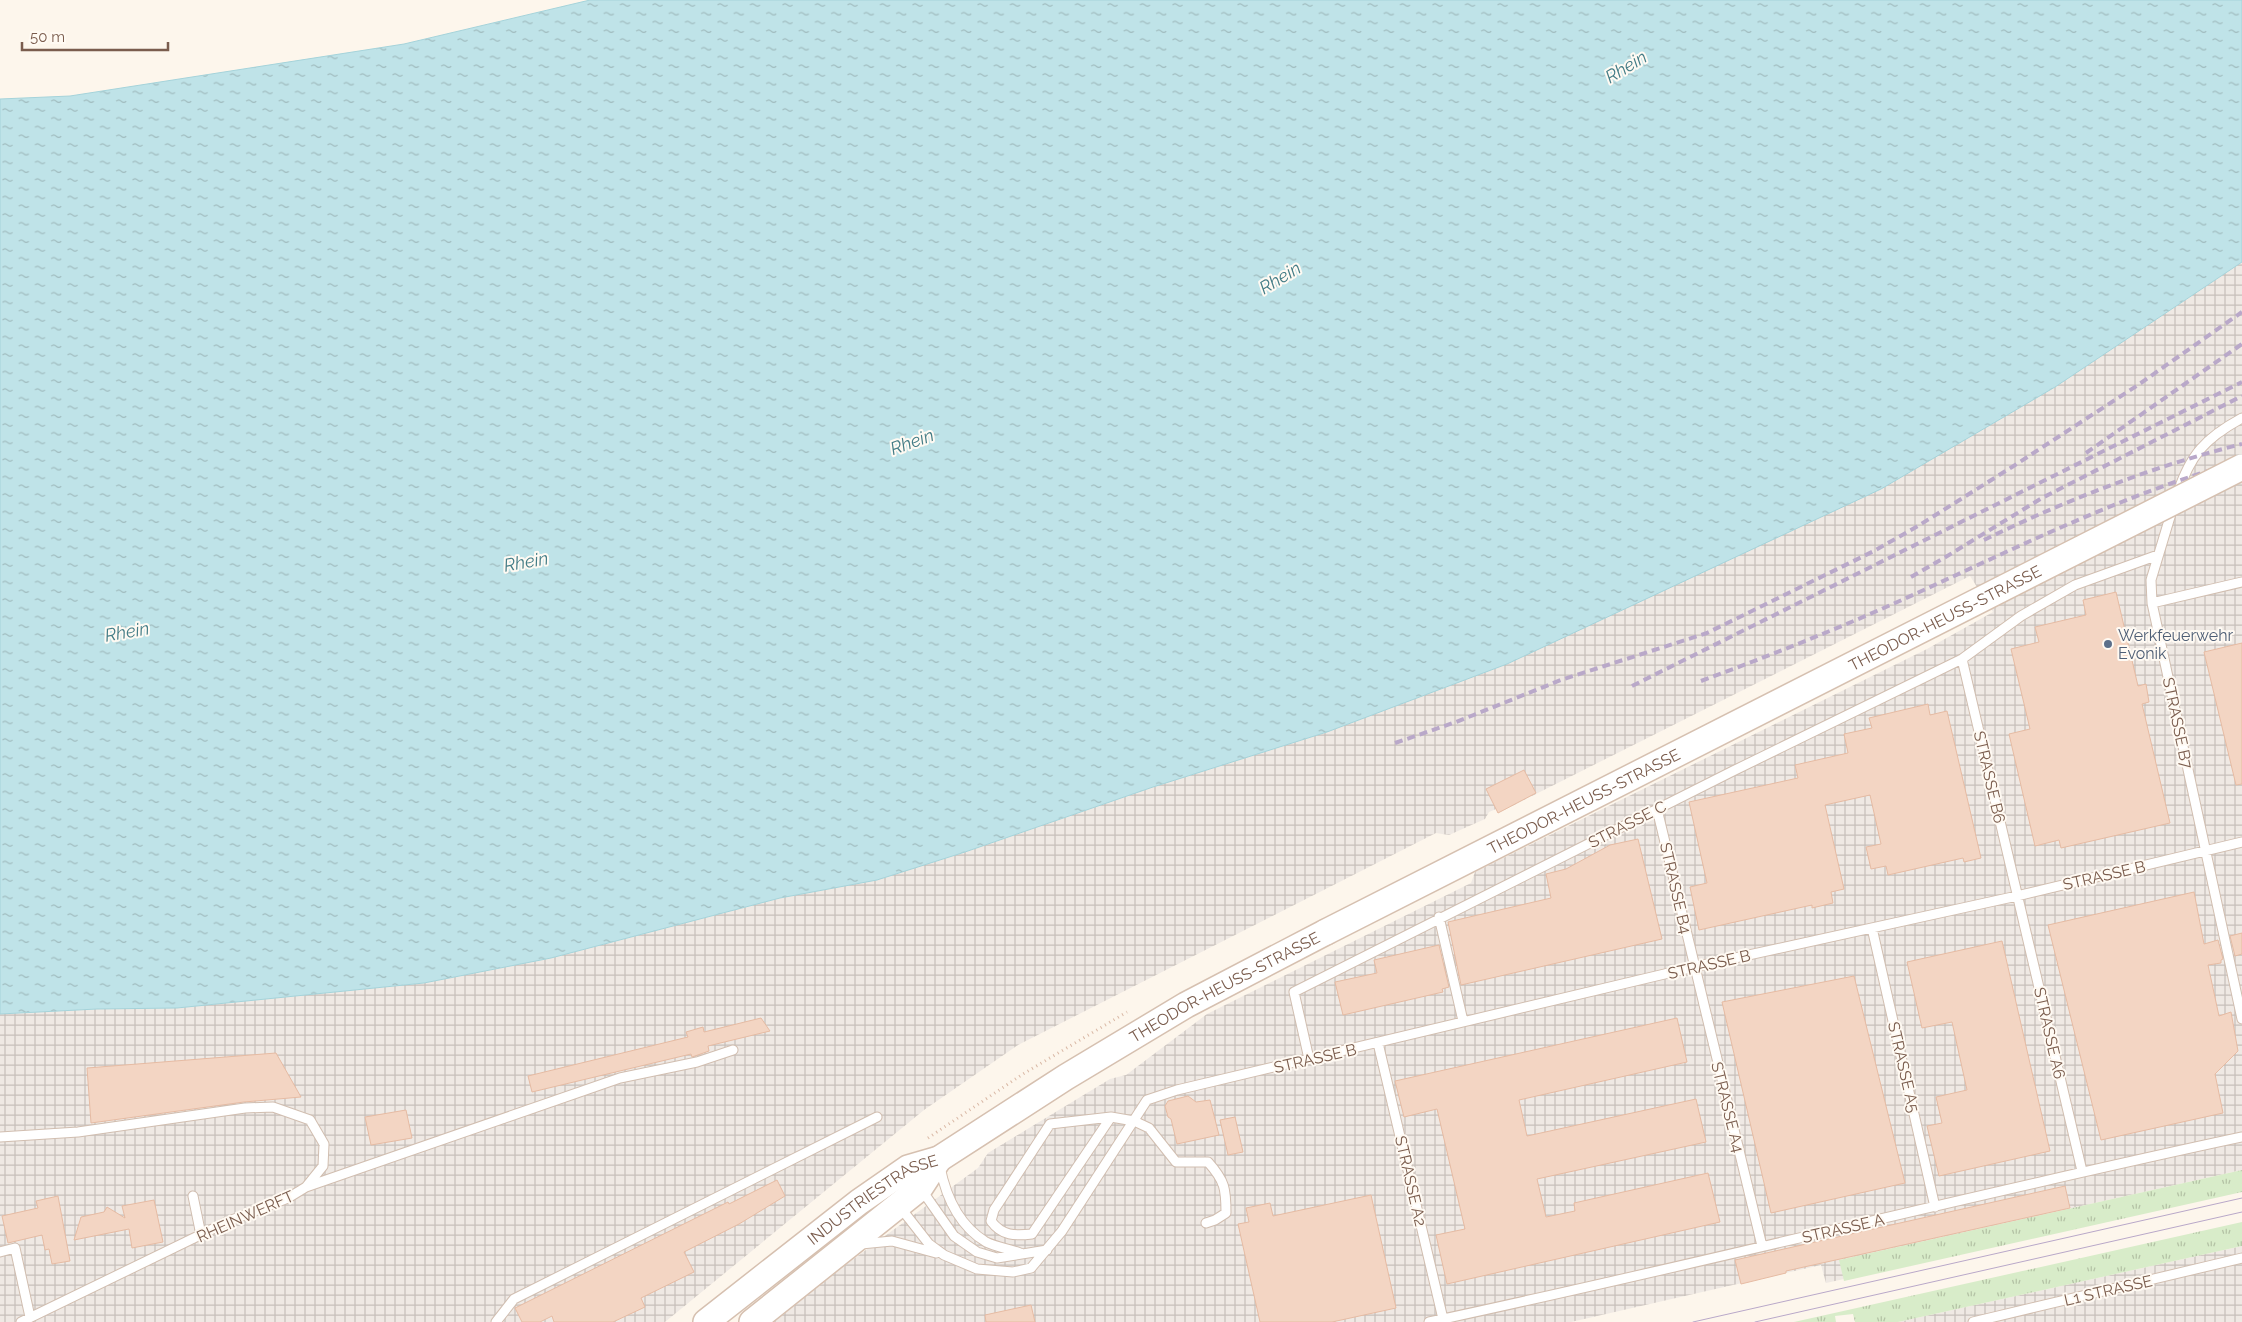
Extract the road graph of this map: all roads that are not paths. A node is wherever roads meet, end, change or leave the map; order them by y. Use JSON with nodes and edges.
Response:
{"nodes":[{"id":1,"x":2242,"y":418,"type":"edge"},
{"id":2,"x":2242,"y":467,"type":"edge"},
{"id":3,"x":2158,"y":555,"type":"junction"},
{"id":4,"x":2242,"y":582,"type":"edge"},
{"id":5,"x":2152,"y":603,"type":"junction"},
{"id":6,"x":1962,"y":659,"type":"junction"},
{"id":7,"x":1657,"y":809,"type":"junction"},
{"id":8,"x":2242,"y":842,"type":"edge"},
{"id":9,"x":2205,"y":851,"type":"junction"},
{"id":10,"x":2017,"y":896,"type":"junction"},
{"id":11,"x":1439,"y":917,"type":"junction"},
{"id":12,"x":1872,"y":928,"type":"junction"},
{"id":13,"x":1694,"y":967,"type":"junction"},
{"id":14,"x":2242,"y":1019,"type":"edge"},
{"id":15,"x":1464,"y":1021,"type":"junction"},
{"id":16,"x":1378,"y":1043,"type":"junction"},
{"id":17,"x":732,"y":1050,"type":"dead end"},
{"id":18,"x":1308,"y":1059,"type":"junction"},
{"id":19,"x":877,"y":1117,"type":"dead end"},
{"id":20,"x":1111,"y":1117,"type":"junction"},
{"id":21,"x":1134,"y":1120,"type":"junction"},
{"id":22,"x":0,"y":1137,"type":"edge"},
{"id":23,"x":2242,"y":1137,"type":"edge"},
{"id":24,"x":939,"y":1159,"type":"junction"},
{"id":25,"x":2082,"y":1171,"type":"junction"},
{"id":26,"x":914,"y":1178,"type":"junction"},
{"id":27,"x":306,"y":1187,"type":"junction"},
{"id":28,"x":891,"y":1195,"type":"junction"},
{"id":29,"x":193,"y":1196,"type":"dead end"},
{"id":30,"x":1935,"y":1207,"type":"junction"},
{"id":31,"x":1206,"y":1223,"type":"dead end"},
{"id":32,"x":201,"y":1235,"type":"junction"},
{"id":33,"x":848,"y":1245,"type":"junction"},
{"id":34,"x":1762,"y":1246,"type":"junction"},
{"id":35,"x":1047,"y":1250,"type":"junction"},
{"id":36,"x":0,"y":1252,"type":"edge"},
{"id":37,"x":1020,"y":1253,"type":"junction"},
{"id":38,"x":944,"y":1255,"type":"junction"},
{"id":39,"x":2242,"y":1258,"type":"edge"},
{"id":40,"x":30,"y":1317,"type":"junction"},
{"id":41,"x":1443,"y":1319,"type":"junction"},
{"id":42,"x":20,"y":1322,"type":"edge"},
{"id":43,"x":496,"y":1322,"type":"edge"},
{"id":44,"x":706,"y":1322,"type":"edge"},
{"id":45,"x":752,"y":1322,"type":"edge"},
{"id":46,"x":1430,"y":1322,"type":"edge"},
{"id":47,"x":1973,"y":1322,"type":"edge"}],
"edges":[{"from":1,"to":3,"type":"lane","name":"STRASSE B7"},
{"from":2,"to":24,"type":"main road","name":"THEODOR-HEUSS-STRASSE","bridge":true},
{"from":3,"to":5,"type":"lane","name":"STRASSE B7"},
{"from":3,"to":6,"type":"lane","name":"STRASSE C"},
{"from":4,"to":5,"type":"lane"},
{"from":5,"to":9,"type":"lane","name":"STRASSE B7"},
{"from":6,"to":7,"type":"lane","name":"STRASSE C"},
{"from":6,"to":10,"type":"lane","name":"STRASSE B6"},
{"from":7,"to":11,"type":"lane","name":"STRASSE C"},
{"from":7,"to":13,"type":"lane","name":"STRASSE B4"},
{"from":8,"to":9,"type":"lane","name":"STRASSE B"},
{"from":9,"to":10,"type":"lane","name":"STRASSE B"},
{"from":9,"to":14,"type":"lane","name":"STRASSE B7"},
{"from":10,"to":12,"type":"lane","name":"STRASSE B"},
{"from":10,"to":25,"type":"lane","name":"STRASSE A6"},
{"from":11,"to":15,"type":"lane"},
{"from":11,"to":18,"type":"lane","name":"STRASSE C"},
{"from":12,"to":13,"type":"lane","name":"STRASSE B"},
{"from":12,"to":30,"type":"lane","name":"STRASSE A5"},
{"from":13,"to":15,"type":"lane","name":"STRASSE B"},
{"from":13,"to":34,"type":"lane","name":"STRASSE A4"},
{"from":15,"to":16,"type":"lane","name":"STRASSE B"},
{"from":16,"to":18,"type":"lane","name":"STRASSE B"},
{"from":16,"to":41,"type":"lane","name":"STRASSE A2"},
{"from":17,"to":27,"type":"lane"},
{"from":18,"to":21,"type":"lane","name":"STRASSE B"},
{"from":19,"to":43,"type":"lane"},
{"from":20,"to":20,"type":"lane"},
{"from":20,"to":21,"type":"lane"},
{"from":21,"to":31,"type":"lane"},
{"from":21,"to":35,"type":"lane","name":"STRASSE B"},
{"from":22,"to":27,"type":"lane","name":"RHEINWERFT"},
{"from":23,"to":25,"type":"lane","name":"STRASSE A"},
{"from":24,"to":26,"type":"main road","name":"INDUSTRIESTRASSE"},
{"from":24,"to":37,"type":"lane"},
{"from":25,"to":30,"type":"lane","name":"STRASSE A"},
{"from":26,"to":28,"type":"main road","name":"INDUSTRIESTRASSE"},
{"from":26,"to":37,"type":"lane"},
{"from":27,"to":32,"type":"lane","name":"RHEINWERFT"},
{"from":28,"to":33,"type":"main road","name":"INDUSTRIESTRASSE"},
{"from":28,"to":38,"type":"lane"},
{"from":28,"to":44,"type":"main road","name":"INDUSTRIESTRASSE"},
{"from":29,"to":32,"type":"lane"},
{"from":30,"to":34,"type":"lane","name":"STRASSE A"},
{"from":32,"to":40,"type":"lane","name":"RHEINWERFT"},
{"from":33,"to":38,"type":"lane"},
{"from":33,"to":45,"type":"main road","name":"INDUSTRIESTRASSE"},
{"from":34,"to":41,"type":"lane","name":"STRASSE A"},
{"from":35,"to":37,"type":"lane"},
{"from":35,"to":38,"type":"lane","name":"STRASSE B"},
{"from":36,"to":40,"type":"lane"},
{"from":39,"to":47,"type":"lane","name":"L1 STRASSE"},
{"from":40,"to":42,"type":"lane","name":"RHEINWERFT"},
{"from":41,"to":46,"type":"lane","name":"STRASSE A"}]}
